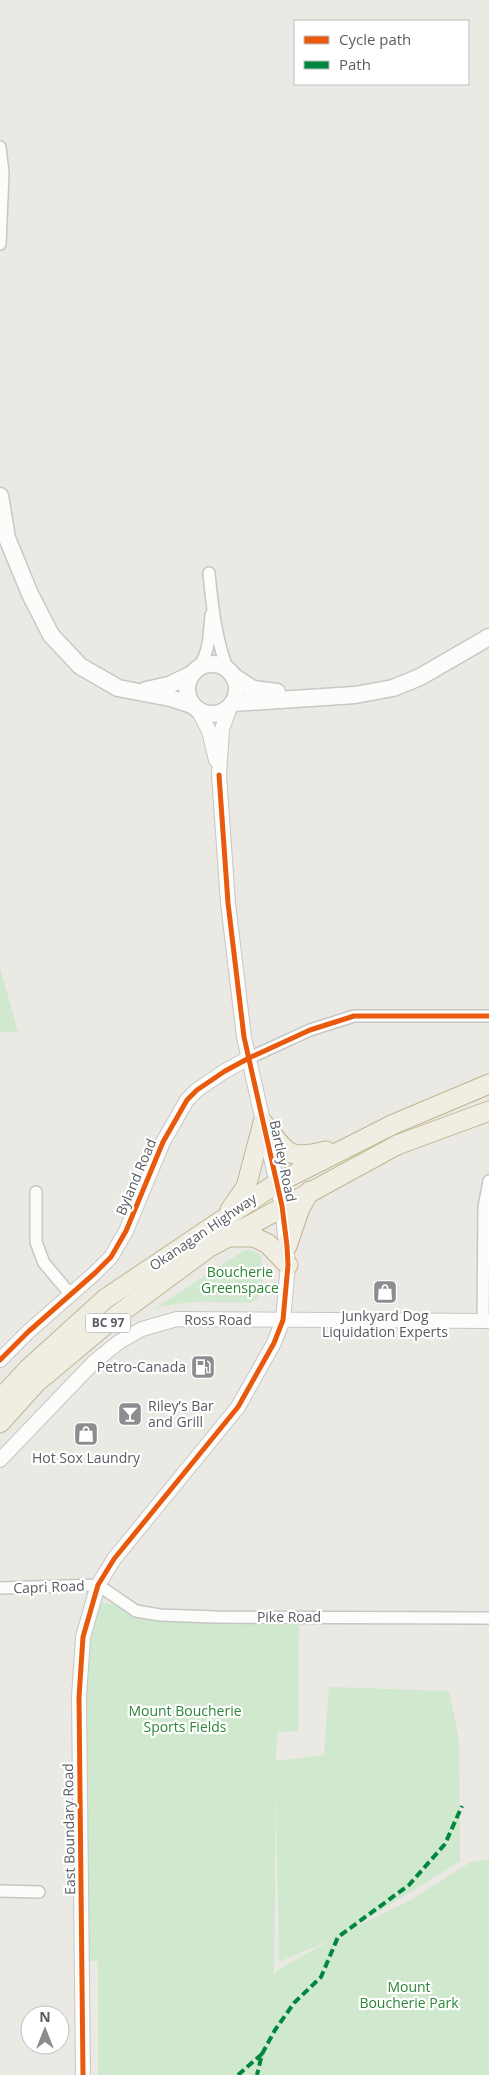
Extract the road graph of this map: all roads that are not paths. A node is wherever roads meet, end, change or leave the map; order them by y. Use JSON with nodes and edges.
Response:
{"nodes":[{"id":1,"x":0,"y":147,"type":"edge"},
{"id":2,"x":0,"y":244,"type":"edge"},
{"id":3,"x":0,"y":496,"type":"edge"},
{"id":4,"x":209,"y":573,"type":"dead end"},
{"id":5,"x":212,"y":600,"type":"junction"},
{"id":6,"x":489,"y":637,"type":"edge"},
{"id":7,"x":195,"y":671,"type":"junction"},
{"id":8,"x":231,"y":673,"type":"junction"},
{"id":9,"x":139,"y":691,"type":"junction"},
{"id":10,"x":312,"y":697,"type":"junction"},
{"id":11,"x":231,"y":705,"type":"junction"},
{"id":12,"x":195,"y":708,"type":"junction"},
{"id":13,"x":220,"y":775,"type":"junction"},
{"id":14,"x":489,"y":1016,"type":"edge"},
{"id":15,"x":249,"y":1058,"type":"junction"},
{"id":16,"x":489,"y":1084,"type":"edge"},
{"id":17,"x":489,"y":1111,"type":"edge"},
{"id":18,"x":263,"y":1123,"type":"junction"},
{"id":19,"x":354,"y":1144,"type":"junction"},
{"id":20,"x":489,"y":1181,"type":"edge"},
{"id":21,"x":277,"y":1183,"type":"junction"},
{"id":22,"x":310,"y":1191,"type":"junction"},
{"id":23,"x":36,"y":1192,"type":"dead end"},
{"id":24,"x":282,"y":1206,"type":"junction"},
{"id":25,"x":226,"y":1216,"type":"junction"},
{"id":26,"x":228,"y":1237,"type":"junction"},
{"id":27,"x":287,"y":1246,"type":"junction"},
{"id":28,"x":288,"y":1265,"type":"junction"},
{"id":29,"x":71,"y":1294,"type":"junction"},
{"id":30,"x":283,"y":1320,"type":"junction"},
{"id":31,"x":486,"y":1321,"type":"edge"},
{"id":32,"x":0,"y":1360,"type":"edge"},
{"id":33,"x":0,"y":1399,"type":"edge"},
{"id":34,"x":0,"y":1423,"type":"edge"},
{"id":35,"x":0,"y":1460,"type":"edge"},
{"id":36,"x":98,"y":1585,"type":"junction"},
{"id":37,"x":0,"y":1588,"type":"edge"},
{"id":38,"x":489,"y":1618,"type":"edge"},
{"id":39,"x":0,"y":1891,"type":"edge"},
{"id":40,"x":40,"y":1892,"type":"dead end"},
{"id":41,"x":83,"y":2075,"type":"edge"}],
"edges":[{"from":1,"to":2,"type":"street"},
{"from":3,"to":9,"type":"main road"},
{"from":4,"to":5,"type":"street"},
{"from":5,"to":7,"type":"street"},
{"from":5,"to":8,"type":"street"},
{"from":6,"to":10,"type":"main road"},
{"from":7,"to":8,"type":"main road"},
{"from":7,"to":9,"type":"main road"},
{"from":7,"to":12,"type":"main road"},
{"from":8,"to":10,"type":"main road"},
{"from":8,"to":11,"type":"main road"},
{"from":9,"to":12,"type":"main road"},
{"from":10,"to":11,"type":"main road"},
{"from":11,"to":12,"type":"main road"},
{"from":11,"to":13,"type":"street","name":"Bartley Road"},
{"from":12,"to":13,"type":"street","name":"Bartley Road"},
{"from":13,"to":15,"type":"street","name":"Bartley Road"},
{"from":14,"to":15,"type":"street","name":"Byland Road"},
{"from":15,"to":18,"type":"street","name":"Bartley Road"},
{"from":15,"to":29,"type":"street","name":"Byland Road"},
{"from":16,"to":19,"type":"highway","name":"Okanagan Highway","number":"BC 97"},
{"from":17,"to":22,"type":"highway","name":"Okanagan Highway","number":"BC 97"},
{"from":18,"to":19,"type":"highway"},
{"from":18,"to":21,"type":"street","name":"Bartley Road"},
{"from":18,"to":25,"type":"highway"},
{"from":19,"to":21,"type":"highway","name":"Okanagan Highway","number":"BC 97"},
{"from":20,"to":31,"type":"street"},
{"from":21,"to":24,"type":"street","name":"Bartley Road"},
{"from":21,"to":25,"type":"highway","name":"Okanagan Highway","number":"BC 97"},
{"from":22,"to":24,"type":"highway","name":"Okanagan Highway","number":"BC 97"},
{"from":22,"to":27,"type":"highway"},
{"from":23,"to":29,"type":"street"},
{"from":24,"to":26,"type":"highway","name":"Okanagan Highway","number":"BC 97"},
{"from":24,"to":27,"type":"street","name":"Bartley Road"},
{"from":25,"to":33,"type":"highway","name":"Okanagan Highway","number":"BC 97"},
{"from":26,"to":28,"type":"highway"},
{"from":26,"to":34,"type":"highway","name":"Okanagan Highway","number":"BC 97"},
{"from":27,"to":28,"type":"street","name":"Bartley Road"},
{"from":28,"to":30,"type":"street","name":"Bartley Road"},
{"from":29,"to":32,"type":"street","name":"Byland Road"},
{"from":30,"to":31,"type":"street","name":"Ross Road"},
{"from":30,"to":35,"type":"street","name":"Ross Road"},
{"from":30,"to":36,"type":"street","name":"Bartley Road"},
{"from":36,"to":37,"type":"street","name":"Capri Road"},
{"from":36,"to":38,"type":"street","name":"Pike Road"},
{"from":36,"to":41,"type":"street","name":"East Boundary Road"},
{"from":39,"to":40,"type":"street"}]}
